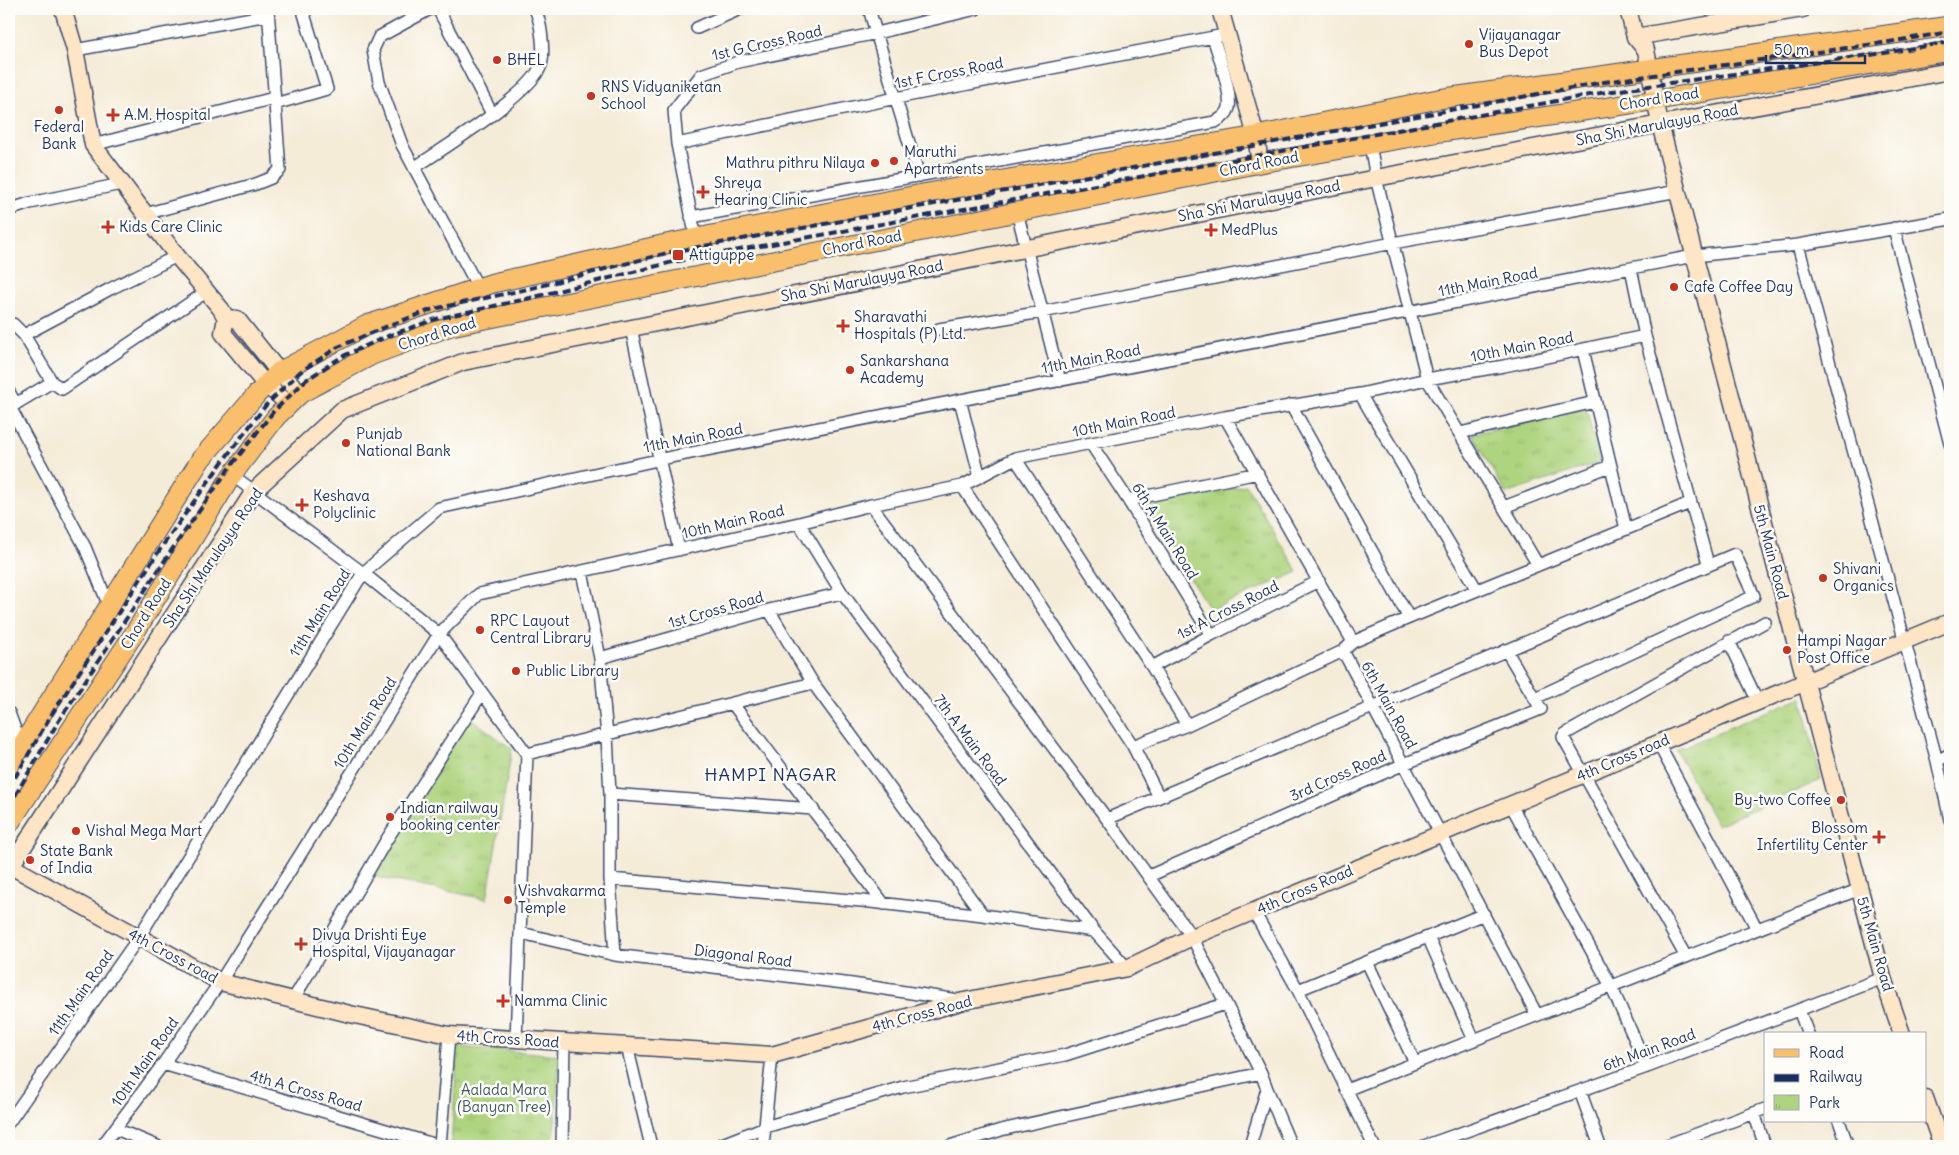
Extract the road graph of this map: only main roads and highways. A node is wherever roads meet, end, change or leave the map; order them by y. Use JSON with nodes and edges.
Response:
{"nodes":[{"id":1,"x":63,"y":9,"type":"edge"},
{"id":2,"x":1220,"y":9,"type":"edge"},
{"id":3,"x":1628,"y":9,"type":"edge"},
{"id":4,"x":1803,"y":9,"type":"edge"},
{"id":5,"x":1950,"y":26,"type":"edge"},
{"id":6,"x":1635,"y":37,"type":"junction"},
{"id":7,"x":1950,"y":51,"type":"edge"},
{"id":8,"x":1650,"y":68,"type":"junction"},
{"id":9,"x":1950,"y":71,"type":"edge"},
{"id":10,"x":1656,"y":100,"type":"junction"},
{"id":11,"x":1660,"y":124,"type":"junction"},
{"id":12,"x":1256,"y":136,"type":"junction"},
{"id":13,"x":1260,"y":163,"type":"junction"},
{"id":14,"x":272,"y":378,"type":"junction"},
{"id":15,"x":295,"y":399,"type":"junction"},
{"id":16,"x":1950,"y":622,"type":"edge"},
{"id":17,"x":1805,"y":682,"type":"junction"},
{"id":18,"x":9,"y":766,"type":"edge"},
{"id":19,"x":9,"y":824,"type":"edge"},
{"id":20,"x":1441,"y":834,"type":"joint"},
{"id":21,"x":9,"y":867,"type":"edge"},
{"id":22,"x":350,"y":1014,"type":"joint"},
{"id":23,"x":1901,"y":1032,"type":"edge"},
{"id":24,"x":1926,"y":1101,"type":"edge"},
{"id":25,"x":1942,"y":1146,"type":"edge"}],
"edges":[{"from":1,"to":14,"type":"main road"},
{"from":2,"to":12,"type":"main road"},
{"from":3,"to":6,"type":"main road","name":"5th Main Road"},
{"from":4,"to":6,"type":"main road"},
{"from":5,"to":8,"type":"main road","name":"Chord Road"},
{"from":6,"to":8,"type":"main road","name":"5th Main Road"},
{"from":7,"to":10,"type":"main road","name":"Chord Road"},
{"from":8,"to":10,"type":"main road","name":"5th Main Road"},
{"from":8,"to":12,"type":"main road","name":"Chord Road"},
{"from":9,"to":11,"type":"main road","name":"Sha Shi Marulayya Road"},
{"from":10,"to":11,"type":"main road","name":"5th Main Road"},
{"from":10,"to":13,"type":"main road","name":"Chord Road"},
{"from":11,"to":17,"type":"main road","name":"5th Main Road"},
{"from":11,"to":21,"type":"main road","name":"Sha Shi Marulayya Road"},
{"from":12,"to":13,"type":"main road"},
{"from":12,"to":14,"type":"main road","name":"Chord Road"},
{"from":13,"to":15,"type":"main road","name":"Chord Road"},
{"from":14,"to":15,"type":"main road"},
{"from":14,"to":18,"type":"main road","name":"Chord Road"},
{"from":15,"to":19,"type":"main road","name":"Chord Road"},
{"from":16,"to":17,"type":"main road","name":"4th Cross road"},
{"from":17,"to":20,"type":"main road","name":"4th Cross road"},
{"from":17,"to":23,"type":"main road","name":"5th Main Road"},
{"from":20,"to":22,"type":"main road","name":"4th Cross Road"},
{"from":21,"to":22,"type":"main road","name":"4th Cross road"},
{"from":24,"to":25,"type":"main road"}]}
